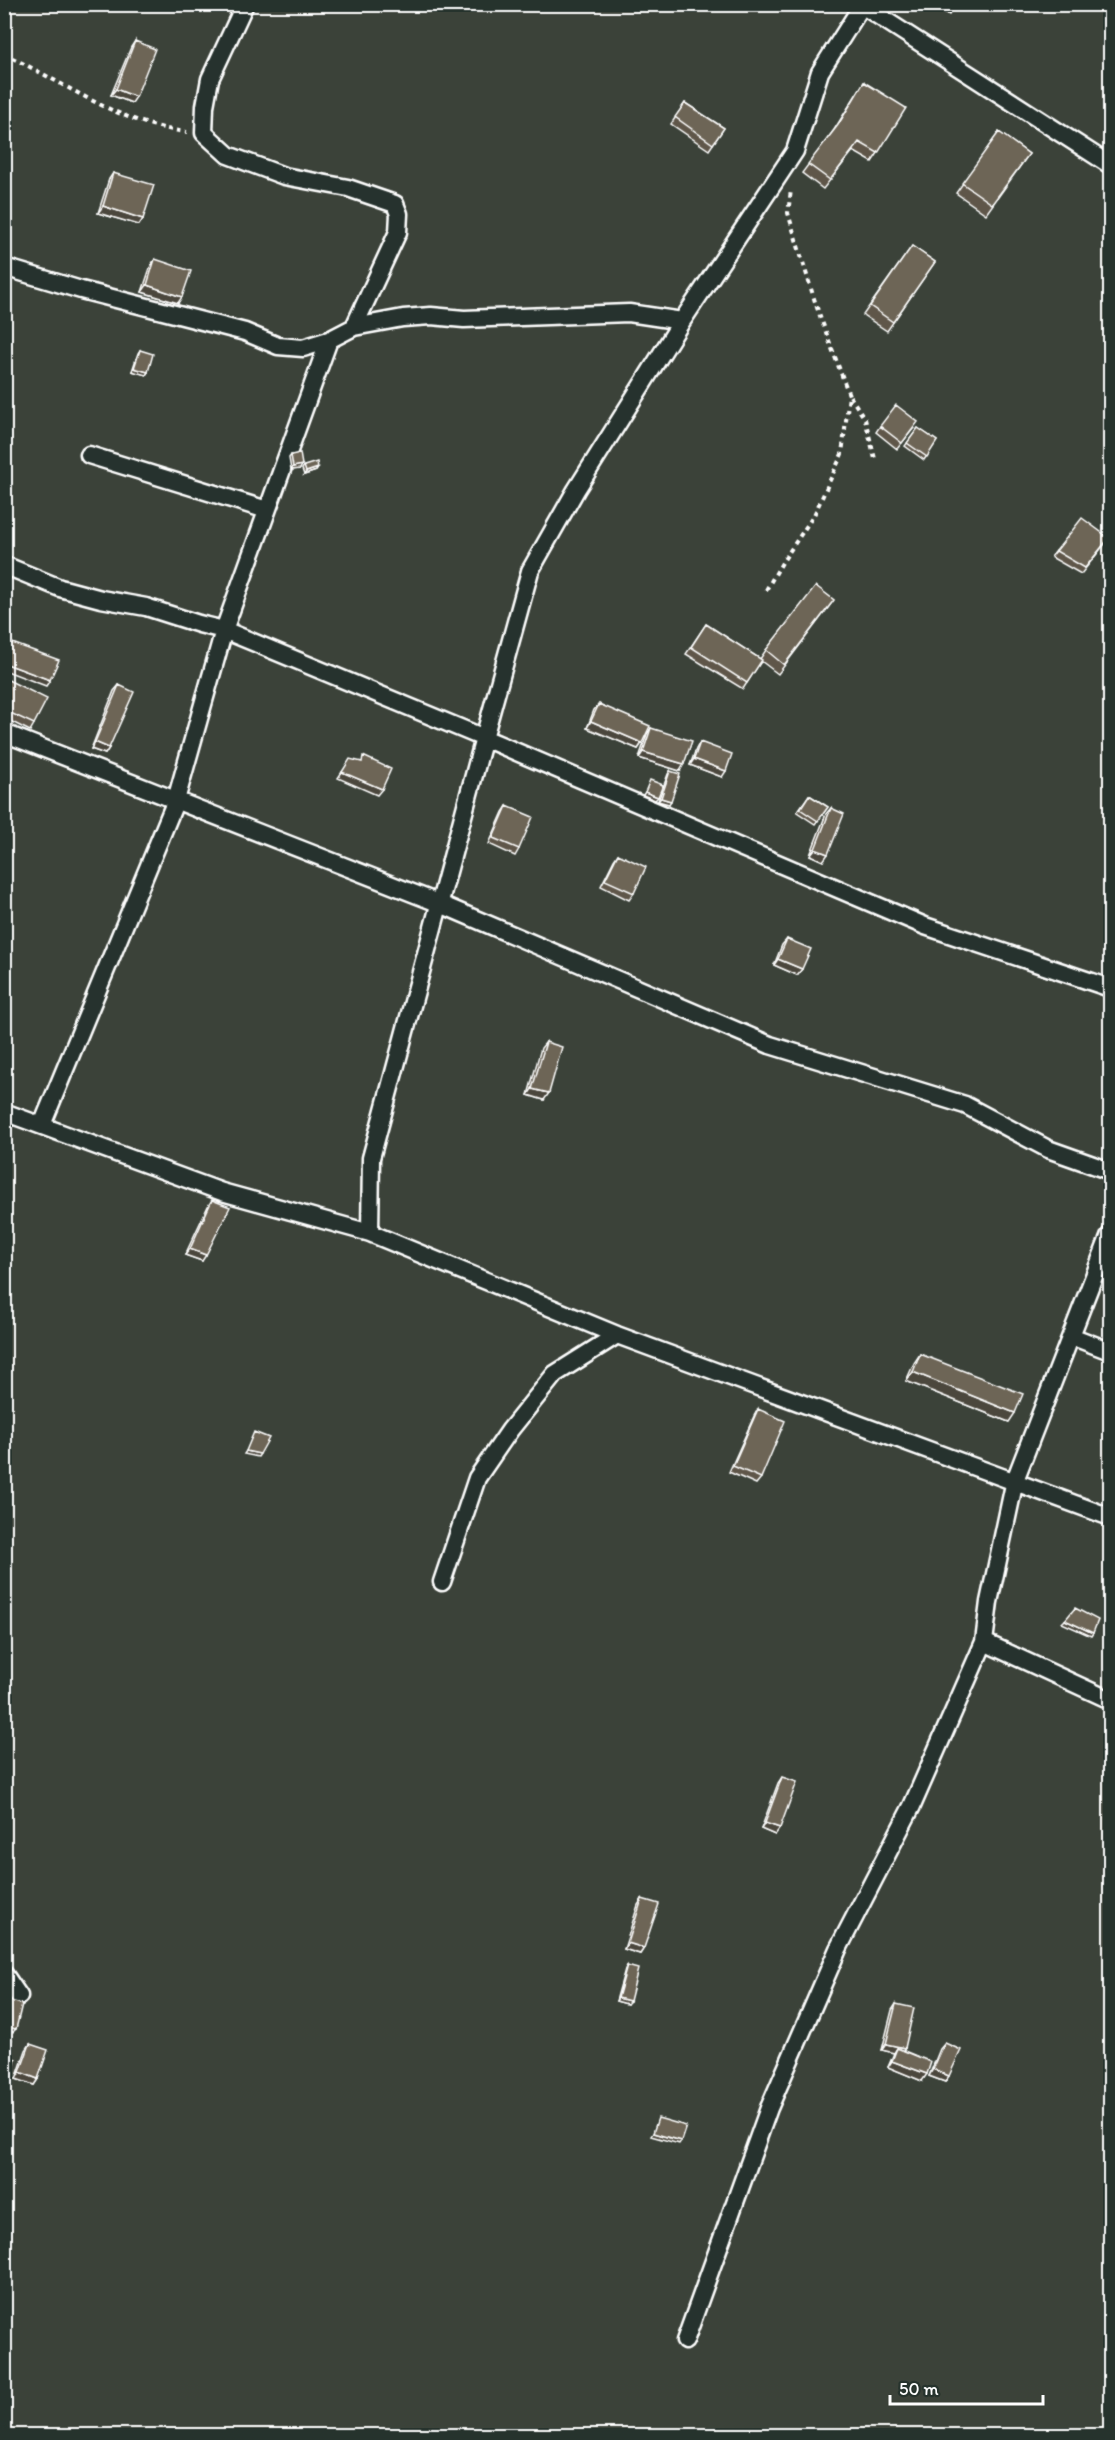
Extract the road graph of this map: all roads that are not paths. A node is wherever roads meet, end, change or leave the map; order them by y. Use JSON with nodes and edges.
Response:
{"nodes":[{"id":1,"x":245,"y":4,"type":"edge"},
{"id":2,"x":862,"y":5,"type":"edge"},
{"id":3,"x":1110,"y":165,"type":"edge"},
{"id":4,"x":4,"y":267,"type":"edge"},
{"id":5,"x":682,"y":321,"type":"junction"},
{"id":6,"x":354,"y":327,"type":"junction"},
{"id":7,"x":329,"y":340,"type":"junction"},
{"id":8,"x":89,"y":455,"type":"dead end"},
{"id":9,"x":267,"y":510,"type":"junction"},
{"id":10,"x":4,"y":565,"type":"edge"},
{"id":11,"x":224,"y":630,"type":"junction"},
{"id":12,"x":4,"y":733,"type":"edge"},
{"id":13,"x":484,"y":738,"type":"junction"},
{"id":14,"x":176,"y":800,"type":"junction"},
{"id":15,"x":438,"y":903,"type":"junction"},
{"id":16,"x":1110,"y":988,"type":"edge"},
{"id":17,"x":4,"y":1112,"type":"edge"},
{"id":18,"x":42,"y":1125,"type":"junction"},
{"id":19,"x":1110,"y":1171,"type":"edge"},
{"id":20,"x":370,"y":1233,"type":"junction"},
{"id":21,"x":1110,"y":1235,"type":"edge"},
{"id":22,"x":616,"y":1335,"type":"junction"},
{"id":23,"x":1071,"y":1336,"type":"junction"},
{"id":24,"x":1110,"y":1351,"type":"edge"},
{"id":25,"x":1015,"y":1480,"type":"junction"},
{"id":26,"x":1110,"y":1516,"type":"edge"},
{"id":27,"x":442,"y":1582,"type":"dead end"},
{"id":28,"x":984,"y":1642,"type":"junction"},
{"id":29,"x":1110,"y":1700,"type":"edge"},
{"id":30,"x":4,"y":1974,"type":"edge"},
{"id":31,"x":19,"y":1996,"type":"dead end"},
{"id":32,"x":685,"y":2341,"type":"dead end"}],
"edges":[{"from":1,"to":6,"type":"street"},
{"from":2,"to":3,"type":"street"},
{"from":2,"to":5,"type":"street"},
{"from":4,"to":7,"type":"street"},
{"from":5,"to":6,"type":"street"},
{"from":5,"to":13,"type":"street"},
{"from":6,"to":7,"type":"street"},
{"from":7,"to":9,"type":"street"},
{"from":8,"to":9,"type":"street"},
{"from":9,"to":11,"type":"street"},
{"from":10,"to":11,"type":"street"},
{"from":11,"to":13,"type":"street"},
{"from":11,"to":14,"type":"street"},
{"from":12,"to":14,"type":"street"},
{"from":13,"to":15,"type":"street"},
{"from":13,"to":16,"type":"street"},
{"from":14,"to":15,"type":"street"},
{"from":14,"to":18,"type":"street"},
{"from":15,"to":19,"type":"street"},
{"from":15,"to":20,"type":"street"},
{"from":17,"to":18,"type":"street"},
{"from":18,"to":20,"type":"street"},
{"from":20,"to":22,"type":"street"},
{"from":21,"to":23,"type":"street"},
{"from":22,"to":25,"type":"street"},
{"from":22,"to":27,"type":"street"},
{"from":23,"to":24,"type":"street"},
{"from":23,"to":25,"type":"street"},
{"from":25,"to":26,"type":"street"},
{"from":25,"to":28,"type":"street"},
{"from":28,"to":29,"type":"street"},
{"from":28,"to":32,"type":"street"},
{"from":30,"to":31,"type":"street"}]}
